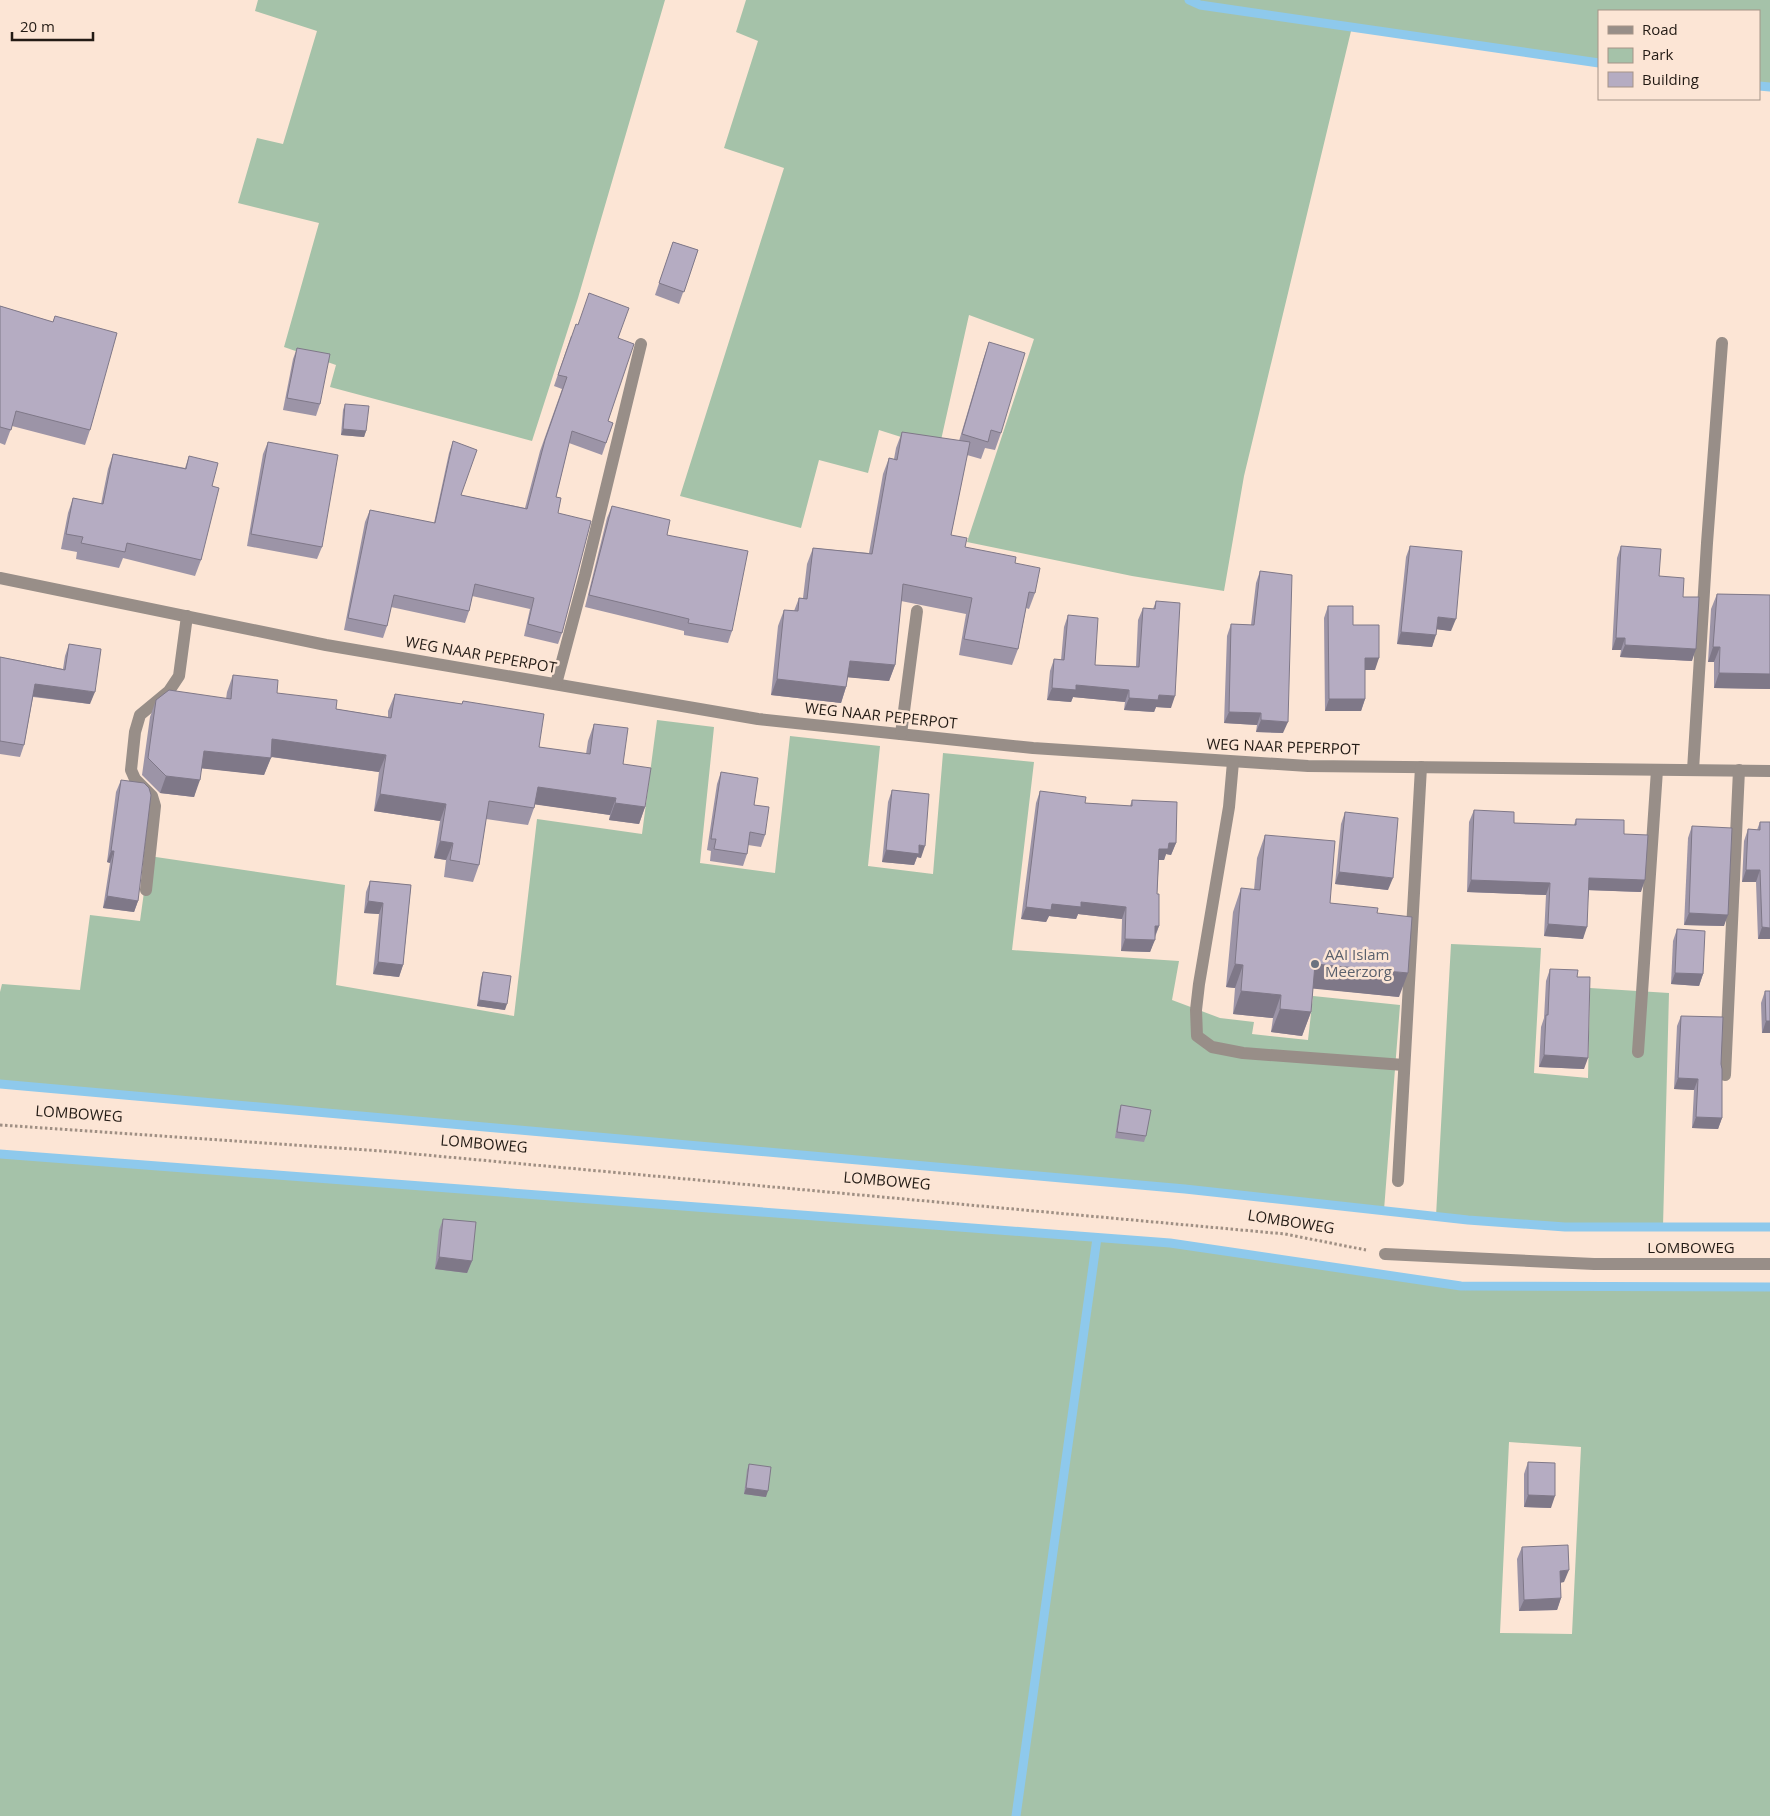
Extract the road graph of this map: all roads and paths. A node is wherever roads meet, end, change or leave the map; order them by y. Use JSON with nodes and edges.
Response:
{"nodes":[{"id":1,"x":1722,"y":343,"type":"dead end"},
{"id":2,"x":641,"y":344,"type":"dead end"},
{"id":3,"x":0,"y":578,"type":"edge"},
{"id":4,"x":917,"y":611,"type":"dead end"},
{"id":5,"x":187,"y":616,"type":"junction"},
{"id":6,"x":556,"y":684,"type":"junction"},
{"id":7,"x":901,"y":734,"type":"junction"},
{"id":8,"x":1233,"y":762,"type":"junction"},
{"id":9,"x":1421,"y":766,"type":"junction"},
{"id":10,"x":1657,"y":770,"type":"junction"},
{"id":11,"x":1693,"y":770,"type":"junction"},
{"id":12,"x":1739,"y":770,"type":"junction"},
{"id":13,"x":1770,"y":771,"type":"edge"},
{"id":14,"x":146,"y":890,"type":"dead end"},
{"id":15,"x":1638,"y":1052,"type":"dead end"},
{"id":16,"x":1404,"y":1065,"type":"junction"},
{"id":17,"x":1725,"y":1075,"type":"dead end"},
{"id":18,"x":0,"y":1124,"type":"edge"},
{"id":19,"x":1398,"y":1180,"type":"dead end"},
{"id":20,"x":1385,"y":1254,"type":"joint"},
{"id":21,"x":1770,"y":1264,"type":"edge"}],
"edges":[{"from":1,"to":11,"type":"street"},
{"from":2,"to":6,"type":"street"},
{"from":3,"to":5,"type":"street","name":"WEG NAAR PEPERPOT"},
{"from":4,"to":7,"type":"street"},
{"from":5,"to":6,"type":"street","name":"WEG NAAR PEPERPOT"},
{"from":5,"to":14,"type":"street"},
{"from":6,"to":7,"type":"street","name":"WEG NAAR PEPERPOT"},
{"from":7,"to":8,"type":"street","name":"WEG NAAR PEPERPOT"},
{"from":8,"to":9,"type":"street","name":"WEG NAAR PEPERPOT"},
{"from":8,"to":16,"type":"street"},
{"from":9,"to":10,"type":"street","name":"WEG NAAR PEPERPOT"},
{"from":9,"to":16,"type":"street"},
{"from":10,"to":11,"type":"street","name":"WEG NAAR PEPERPOT"},
{"from":10,"to":15,"type":"street"},
{"from":11,"to":12,"type":"street","name":"WEG NAAR PEPERPOT"},
{"from":12,"to":13,"type":"street","name":"WEG NAAR PEPERPOT"},
{"from":12,"to":17,"type":"street"},
{"from":16,"to":19,"type":"street"},
{"from":18,"to":20,"type":"path","name":"LOMBOWEG"},
{"from":20,"to":21,"type":"street","name":"LOMBOWEG"}]}
